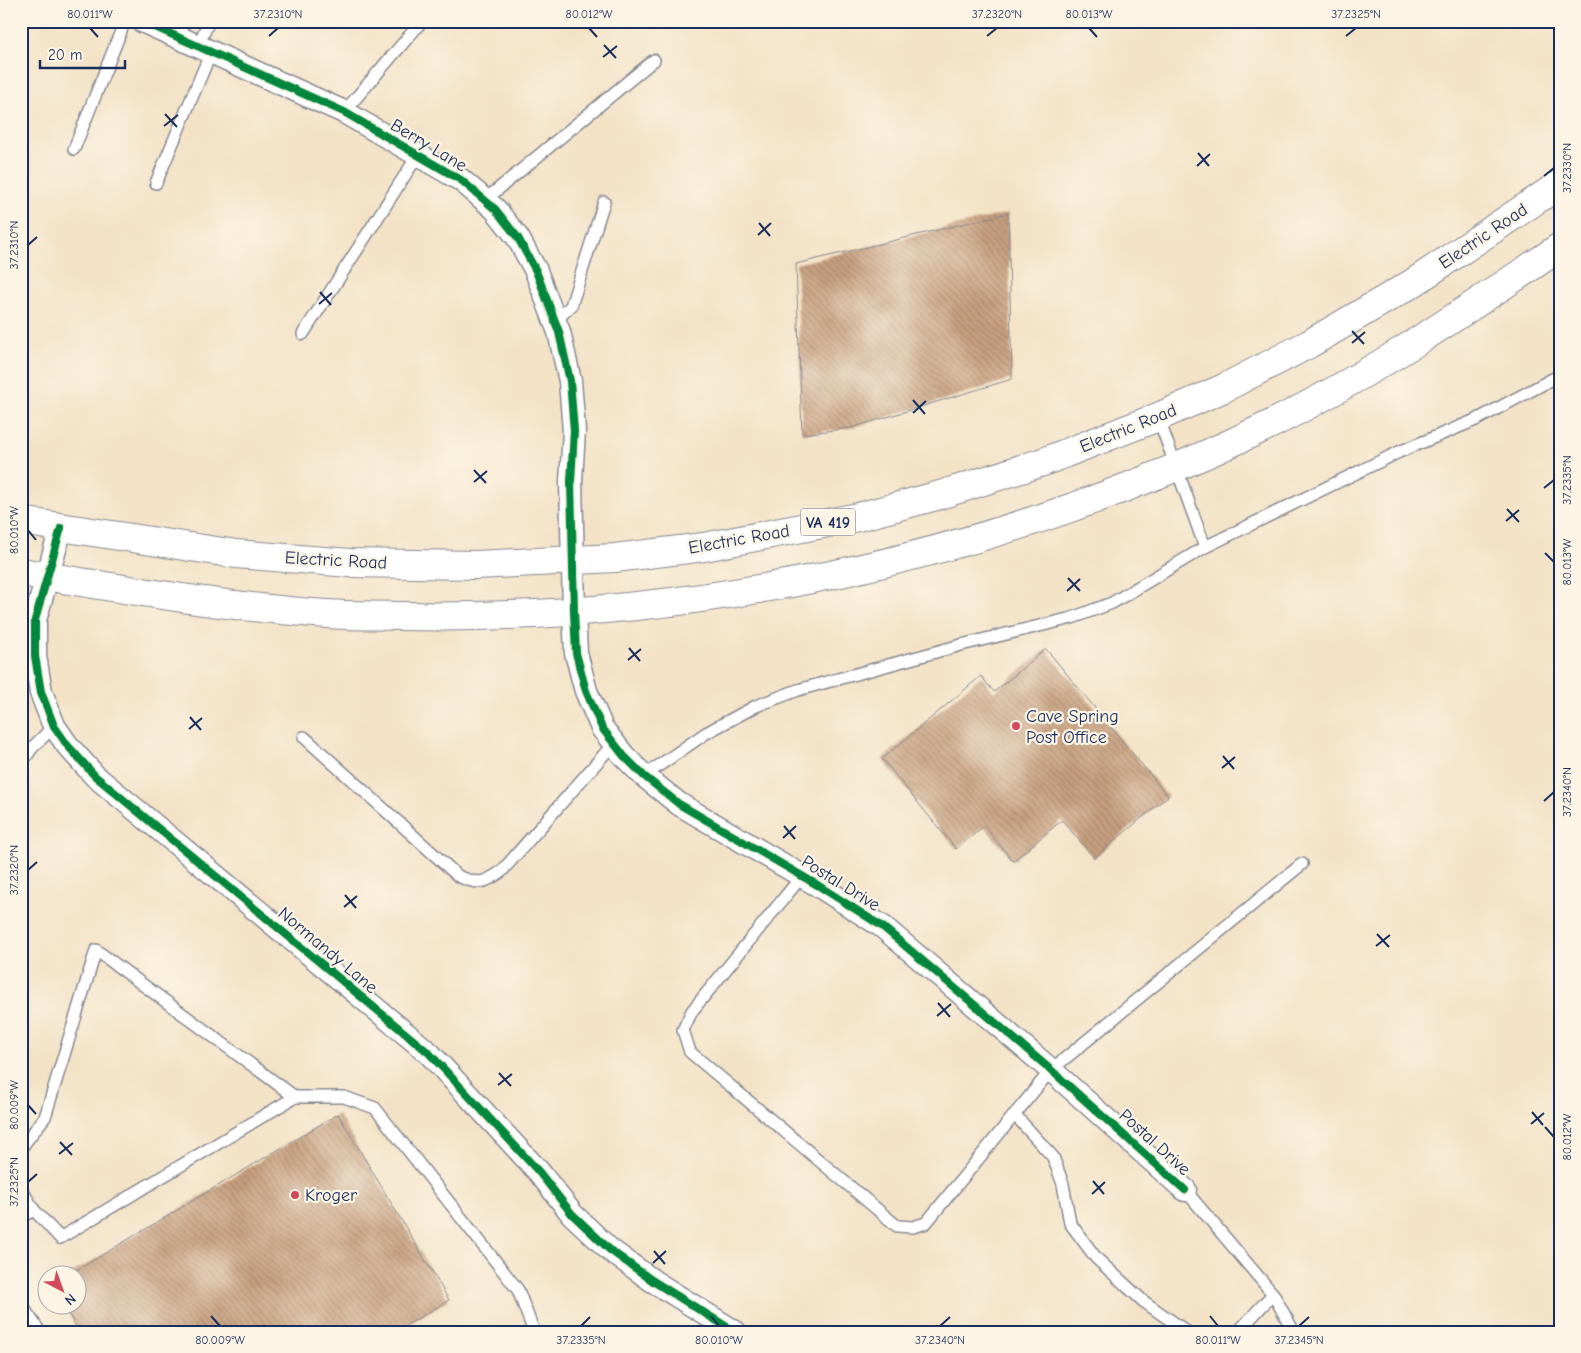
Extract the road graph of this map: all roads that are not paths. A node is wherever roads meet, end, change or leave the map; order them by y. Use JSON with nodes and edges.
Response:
{"nodes":[{"id":1,"x":125,"y":21,"type":"edge"},
{"id":2,"x":142,"y":21,"type":"edge"},
{"id":3,"x":209,"y":21,"type":"edge"},
{"id":4,"x":422,"y":21,"type":"edge"},
{"id":5,"x":205,"y":49,"type":"junction"},
{"id":6,"x":654,"y":60,"type":"dead end"},
{"id":7,"x":344,"y":112,"type":"junction"},
{"id":8,"x":74,"y":149,"type":"dead end"},
{"id":9,"x":418,"y":155,"type":"junction"},
{"id":10,"x":156,"y":183,"type":"dead end"},
{"id":11,"x":1560,"y":184,"type":"edge"},
{"id":12,"x":485,"y":200,"type":"junction"},
{"id":13,"x":604,"y":202,"type":"dead end"},
{"id":14,"x":1560,"y":247,"type":"edge"},
{"id":15,"x":555,"y":321,"type":"junction"},
{"id":16,"x":303,"y":334,"type":"dead end"},
{"id":17,"x":1560,"y":375,"type":"edge"},
{"id":18,"x":1158,"y":417,"type":"junction"},
{"id":19,"x":1176,"y":467,"type":"junction"},
{"id":20,"x":21,"y":521,"type":"edge"},
{"id":21,"x":61,"y":528,"type":"junction"},
{"id":22,"x":1205,"y":547,"type":"junction"},
{"id":23,"x":573,"y":561,"type":"junction"},
{"id":24,"x":34,"y":574,"type":"edge"},
{"id":25,"x":574,"y":612,"type":"junction"},
{"id":26,"x":54,"y":726,"type":"junction"},
{"id":27,"x":304,"y":737,"type":"dead end"},
{"id":28,"x":614,"y":742,"type":"junction"},
{"id":29,"x":21,"y":764,"type":"edge"},
{"id":30,"x":644,"y":776,"type":"junction"},
{"id":31,"x":1302,"y":864,"type":"dead end"},
{"id":32,"x":802,"y":876,"type":"junction"},
{"id":33,"x":1051,"y":1070,"type":"junction"},
{"id":34,"x":295,"y":1097,"type":"junction"},
{"id":35,"x":1014,"y":1115,"type":"junction"},
{"id":36,"x":21,"y":1148,"type":"edge"},
{"id":37,"x":21,"y":1189,"type":"edge"},
{"id":38,"x":1185,"y":1190,"type":"joint"},
{"id":39,"x":34,"y":1210,"type":"junction"},
{"id":40,"x":21,"y":1216,"type":"edge"},
{"id":41,"x":1273,"y":1294,"type":"junction"},
{"id":42,"x":21,"y":1304,"type":"edge"},
{"id":43,"x":40,"y":1332,"type":"edge"},
{"id":44,"x":534,"y":1332,"type":"edge"},
{"id":45,"x":735,"y":1332,"type":"edge"},
{"id":46,"x":1187,"y":1332,"type":"edge"},
{"id":47,"x":1238,"y":1332,"type":"edge"},
{"id":48,"x":1294,"y":1332,"type":"edge"}],
"edges":[{"from":1,"to":8,"type":"lane"},
{"from":2,"to":5,"type":"street","name":"Berry Lane"},
{"from":3,"to":5,"type":"lane"},
{"from":4,"to":7,"type":"lane"},
{"from":5,"to":7,"type":"street","name":"Berry Lane"},
{"from":5,"to":10,"type":"lane"},
{"from":6,"to":12,"type":"lane"},
{"from":7,"to":9,"type":"street","name":"Berry Lane"},
{"from":9,"to":12,"type":"street","name":"Berry Lane"},
{"from":9,"to":16,"type":"lane"},
{"from":11,"to":18,"type":"main road","name":"Electric Road","number":"VA 419"},
{"from":12,"to":15,"type":"street","name":"Berry Lane"},
{"from":13,"to":15,"type":"lane"},
{"from":14,"to":19,"type":"main road"},
{"from":15,"to":23,"type":"street","name":"Berry Lane"},
{"from":17,"to":22,"type":"lane"},
{"from":18,"to":19,"type":"lane"},
{"from":18,"to":23,"type":"main road","name":"Electric Road","number":"VA 419"},
{"from":19,"to":22,"type":"lane"},
{"from":19,"to":25,"type":"main road"},
{"from":20,"to":21,"type":"main road","name":"Electric Road","number":"VA 419"},
{"from":21,"to":23,"type":"main road","name":"Electric Road","number":"VA 419"},
{"from":21,"to":24,"type":"street","name":"Normandy Lane"},
{"from":22,"to":30,"type":"lane"},
{"from":23,"to":25,"type":"street","name":"Postal Drive"},
{"from":24,"to":25,"type":"main road"},
{"from":24,"to":26,"type":"street","name":"Normandy Lane"},
{"from":25,"to":28,"type":"street","name":"Postal Drive"},
{"from":26,"to":29,"type":"lane"},
{"from":26,"to":45,"type":"street","name":"Normandy Lane"},
{"from":27,"to":28,"type":"lane"},
{"from":28,"to":30,"type":"street","name":"Postal Drive"},
{"from":30,"to":32,"type":"street","name":"Postal Drive"},
{"from":31,"to":33,"type":"lane"},
{"from":32,"to":33,"type":"street","name":"Postal Drive"},
{"from":32,"to":35,"type":"lane"},
{"from":33,"to":35,"type":"lane"},
{"from":33,"to":38,"type":"street","name":"Postal Drive"},
{"from":34,"to":36,"type":"lane"},
{"from":34,"to":39,"type":"lane"},
{"from":34,"to":44,"type":"lane"},
{"from":35,"to":46,"type":"lane"},
{"from":37,"to":39,"type":"lane"},
{"from":38,"to":41,"type":"lane"},
{"from":39,"to":40,"type":"lane"},
{"from":41,"to":47,"type":"lane"},
{"from":41,"to":48,"type":"lane"},
{"from":42,"to":43,"type":"lane"}]}
